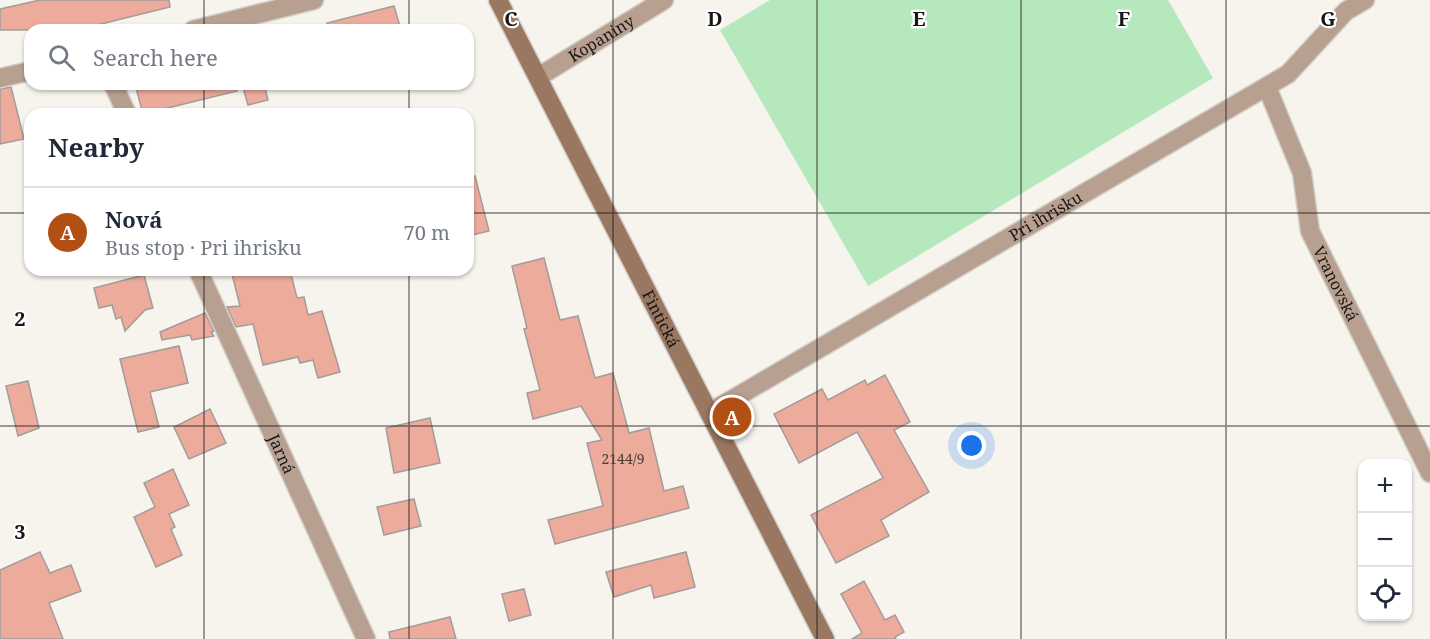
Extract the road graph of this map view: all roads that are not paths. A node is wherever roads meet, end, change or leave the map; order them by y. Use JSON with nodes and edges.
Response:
{"nodes":[{"id":1,"x":314,"y":0,"type":"edge"},
{"id":2,"x":498,"y":0,"type":"edge"},
{"id":3,"x":664,"y":0,"type":"edge"},
{"id":4,"x":1365,"y":0,"type":"edge"},
{"id":5,"x":217,"y":24,"type":"edge"},
{"id":6,"x":24,"y":72,"type":"edge"},
{"id":7,"x":538,"y":77,"type":"junction"},
{"id":8,"x":0,"y":78,"type":"edge"},
{"id":9,"x":1267,"y":87,"type":"junction"},
{"id":10,"x":116,"y":90,"type":"edge"},
{"id":11,"x":124,"y":108,"type":"edge"},
{"id":12,"x":201,"y":276,"type":"edge"},
{"id":13,"x":709,"y":413,"type":"junction"},
{"id":14,"x":1430,"y":473,"type":"edge"},
{"id":15,"x":366,"y":639,"type":"edge"},
{"id":16,"x":825,"y":639,"type":"edge"}],
"edges":[{"from":1,"to":5,"type":"street"},
{"from":2,"to":7,"type":"street","name":"Fintická"},
{"from":3,"to":7,"type":"street","name":"Kopaniny"},
{"from":4,"to":9,"type":"street","name":"Pri ihrisku"},
{"from":6,"to":8,"type":"street"},
{"from":7,"to":13,"type":"street","name":"Fintická"},
{"from":9,"to":13,"type":"street","name":"Pri ihrisku"},
{"from":9,"to":14,"type":"street","name":"Vranovská"},
{"from":10,"to":11,"type":"street"},
{"from":12,"to":15,"type":"street","name":"Jarná"},
{"from":13,"to":16,"type":"street","name":"Fintická"}]}
